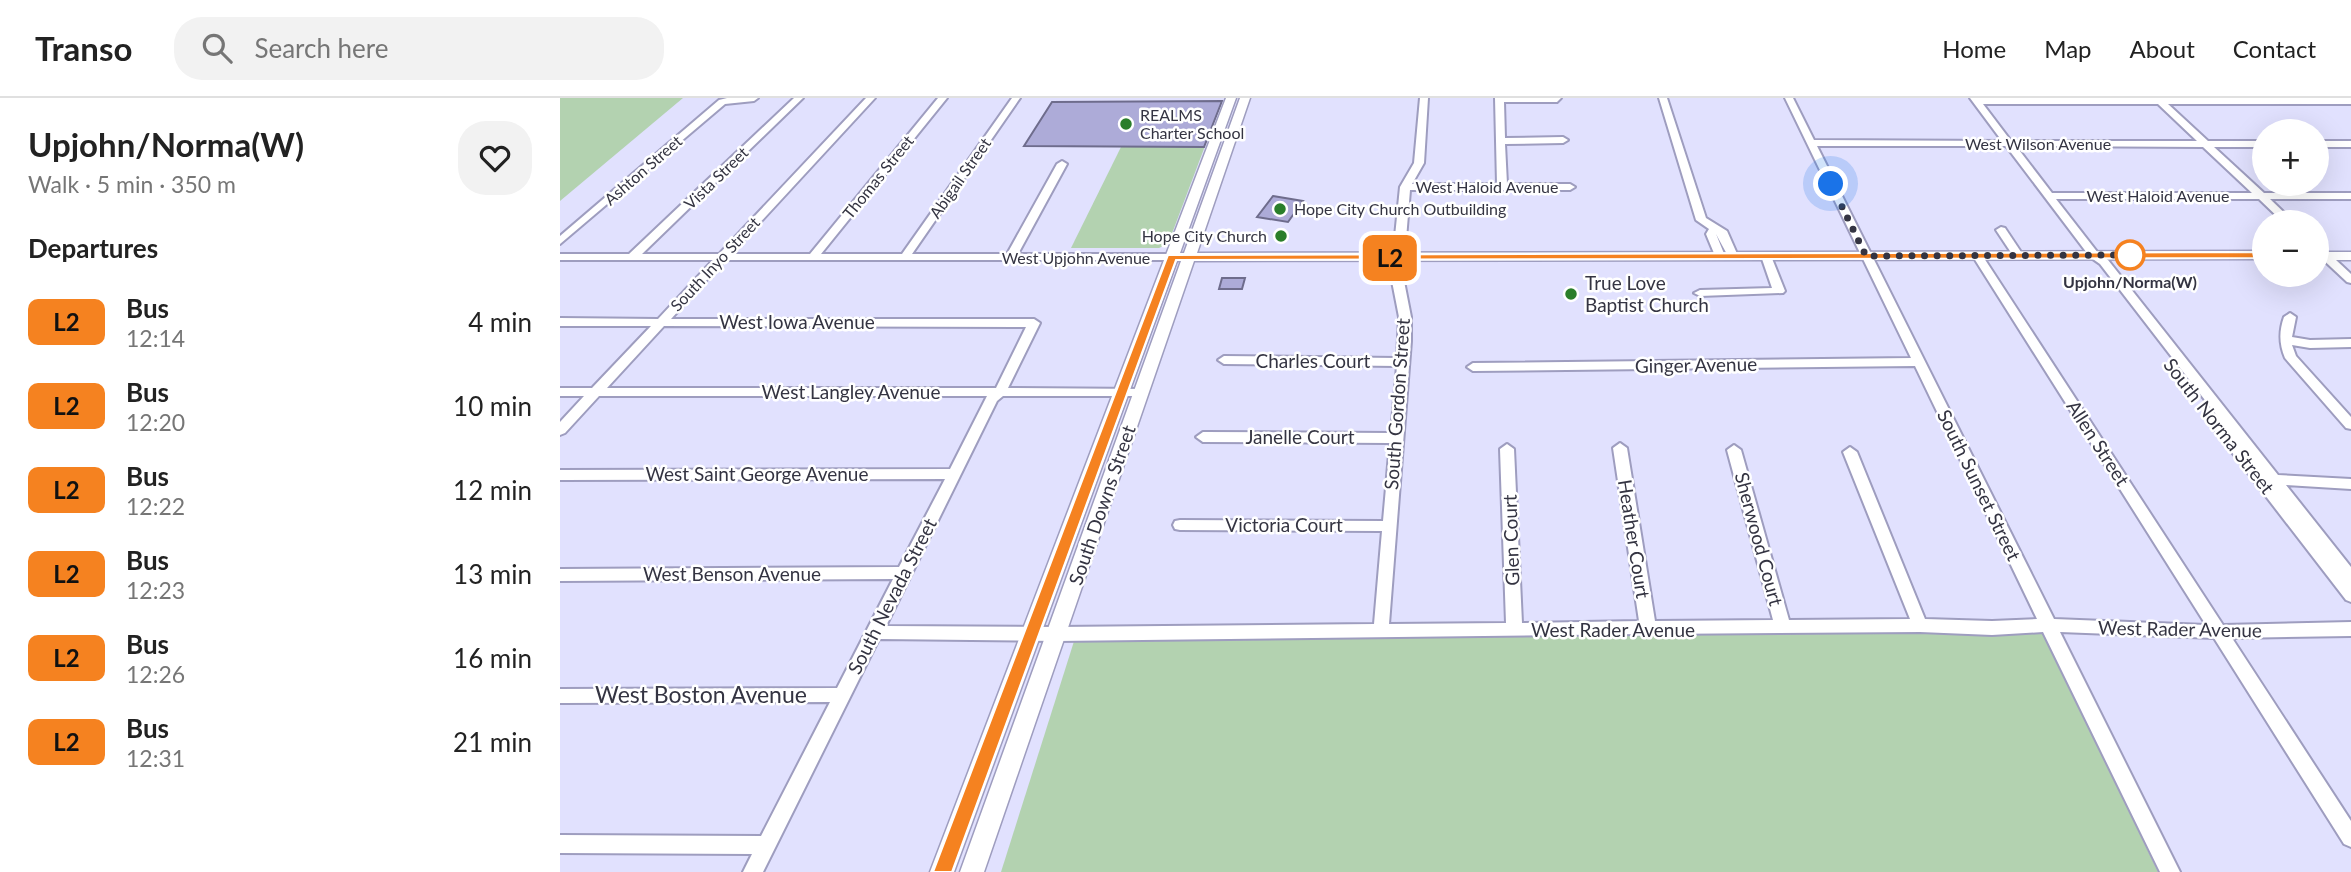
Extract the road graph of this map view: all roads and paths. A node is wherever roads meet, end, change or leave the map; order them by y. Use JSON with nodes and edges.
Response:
{"nodes":[{"id":1,"x":754,"y":98,"type":"edge"},
{"id":2,"x":799,"y":98,"type":"edge"},
{"id":3,"x":871,"y":98,"type":"edge"},
{"id":4,"x":943,"y":98,"type":"edge"},
{"id":5,"x":1016,"y":98,"type":"edge"},
{"id":6,"x":1231,"y":98,"type":"edge"},
{"id":7,"x":1245,"y":98,"type":"edge"},
{"id":8,"x":1424,"y":98,"type":"edge"},
{"id":9,"x":1663,"y":98,"type":"edge"},
{"id":10,"x":1789,"y":98,"type":"edge"},
{"id":11,"x":1499,"y":99,"type":"edge"},
{"id":12,"x":1557,"y":99,"type":"edge"},
{"id":13,"x":2158,"y":99,"type":"edge"},
{"id":14,"x":1975,"y":100,"type":"edge"},
{"id":15,"x":2348,"y":101,"type":"edge"},
{"id":16,"x":1563,"y":140,"type":"dead end"},
{"id":17,"x":1501,"y":141,"type":"junction"},
{"id":18,"x":1811,"y":144,"type":"junction"},
{"id":19,"x":2009,"y":144,"type":"junction"},
{"id":20,"x":2206,"y":144,"type":"junction"},
{"id":21,"x":2252,"y":144,"type":"edge"},
{"id":22,"x":2329,"y":144,"type":"edge"},
{"id":23,"x":2351,"y":144,"type":"edge"},
{"id":24,"x":1062,"y":164,"type":"dead end"},
{"id":25,"x":1405,"y":187,"type":"junction"},
{"id":26,"x":1503,"y":187,"type":"junction"},
{"id":27,"x":1570,"y":187,"type":"dead end"},
{"id":28,"x":2252,"y":187,"type":"edge"},
{"id":29,"x":2048,"y":196,"type":"junction"},
{"id":30,"x":2252,"y":196,"type":"edge"},
{"id":31,"x":2261,"y":196,"type":"edge"},
{"id":32,"x":2329,"y":196,"type":"edge"},
{"id":33,"x":2351,"y":196,"type":"edge"},
{"id":34,"x":2277,"y":210,"type":"edge"},
{"id":35,"x":2001,"y":230,"type":"dead end"},
{"id":36,"x":560,"y":241,"type":"edge"},
{"id":37,"x":2329,"y":254,"type":"edge"},
{"id":38,"x":1977,"y":255,"type":"junction"},
{"id":39,"x":2018,"y":255,"type":"junction"},
{"id":40,"x":2094,"y":255,"type":"junction"},
{"id":41,"x":1726,"y":256,"type":"junction"},
{"id":42,"x":1766,"y":256,"type":"junction"},
{"id":43,"x":1866,"y":256,"type":"junction"},
{"id":44,"x":2252,"y":256,"type":"edge"},
{"id":45,"x":2351,"y":256,"type":"edge"},
{"id":46,"x":560,"y":257,"type":"edge"},
{"id":47,"x":632,"y":257,"type":"junction"},
{"id":48,"x":721,"y":257,"type":"junction"},
{"id":49,"x":813,"y":257,"type":"junction"},
{"id":50,"x":1172,"y":257,"type":"junction"},
{"id":51,"x":904,"y":258,"type":"junction"},
{"id":52,"x":1010,"y":258,"type":"junction"},
{"id":53,"x":1190,"y":258,"type":"junction"},
{"id":54,"x":1399,"y":258,"type":"junction"},
{"id":55,"x":2329,"y":261,"type":"edge"},
{"id":56,"x":2351,"y":280,"type":"edge"},
{"id":57,"x":1700,"y":293,"type":"dead end"},
{"id":58,"x":2290,"y":317,"type":"dead end"},
{"id":59,"x":661,"y":321,"type":"junction"},
{"id":60,"x":560,"y":322,"type":"edge"},
{"id":61,"x":1034,"y":323,"type":"joint"},
{"id":62,"x":2286,"y":340,"type":"junction"},
{"id":63,"x":2351,"y":343,"type":"edge"},
{"id":64,"x":1224,"y":360,"type":"dead end"},
{"id":65,"x":1403,"y":362,"type":"junction"},
{"id":66,"x":1919,"y":362,"type":"junction"},
{"id":67,"x":1473,"y":367,"type":"dead end"},
{"id":68,"x":1122,"y":391,"type":"junction"},
{"id":69,"x":560,"y":392,"type":"edge"},
{"id":70,"x":596,"y":392,"type":"junction"},
{"id":71,"x":1000,"y":392,"type":"junction"},
{"id":72,"x":1141,"y":392,"type":"junction"},
{"id":73,"x":2351,"y":425,"type":"edge"},
{"id":74,"x":560,"y":430,"type":"edge"},
{"id":75,"x":1203,"y":437,"type":"dead end"},
{"id":76,"x":1396,"y":438,"type":"junction"},
{"id":77,"x":1620,"y":448,"type":"dead end"},
{"id":78,"x":1507,"y":449,"type":"dead end"},
{"id":79,"x":1734,"y":450,"type":"dead end"},
{"id":80,"x":1850,"y":452,"type":"dead end"},
{"id":81,"x":954,"y":474,"type":"junction"},
{"id":82,"x":560,"y":475,"type":"edge"},
{"id":83,"x":2266,"y":478,"type":"junction"},
{"id":84,"x":2351,"y":484,"type":"edge"},
{"id":85,"x":1180,"y":525,"type":"dead end"},
{"id":86,"x":1389,"y":526,"type":"junction"},
{"id":87,"x":2344,"y":572,"type":"edge"},
{"id":88,"x":904,"y":573,"type":"junction"},
{"id":89,"x":560,"y":575,"type":"edge"},
{"id":90,"x":2351,"y":596,"type":"edge"},
{"id":91,"x":1920,"y":625,"type":"junction"},
{"id":92,"x":2048,"y":625,"type":"junction"},
{"id":93,"x":1783,"y":628,"type":"junction"},
{"id":94,"x":2351,"y":629,"type":"edge"},
{"id":95,"x":1381,"y":630,"type":"junction"},
{"id":96,"x":1648,"y":630,"type":"junction"},
{"id":97,"x":1514,"y":631,"type":"junction"},
{"id":98,"x":875,"y":632,"type":"junction"},
{"id":99,"x":2218,"y":632,"type":"junction"},
{"id":100,"x":1031,"y":633,"type":"junction"},
{"id":101,"x":1057,"y":634,"type":"junction"},
{"id":102,"x":843,"y":695,"type":"junction"},
{"id":103,"x":560,"y":696,"type":"edge"},
{"id":104,"x":2351,"y":838,"type":"edge"},
{"id":105,"x":560,"y":844,"type":"edge"},
{"id":106,"x":767,"y":845,"type":"junction"},
{"id":107,"x":753,"y":872,"type":"edge"},
{"id":108,"x":942,"y":872,"type":"edge"},
{"id":109,"x":972,"y":872,"type":"edge"},
{"id":110,"x":2169,"y":872,"type":"edge"}],
"edges":[{"from":1,"to":36,"type":"street","name":"Ashton Street"},
{"from":2,"to":47,"type":"street","name":"Vista Street"},
{"from":3,"to":48,"type":"street","name":"South Inyo Street"},
{"from":4,"to":49,"type":"street","name":"Thomas Street"},
{"from":5,"to":51,"type":"street","name":"Abigail Street"},
{"from":6,"to":50,"type":"main road","name":"South Downs Street"},
{"from":7,"to":53,"type":"main road","name":"South Downs Street"},
{"from":8,"to":25,"type":"street","name":"South Gordon Street"},
{"from":9,"to":41,"type":"street"},
{"from":10,"to":18,"type":"street","name":"South Sunset Street"},
{"from":11,"to":12,"type":"street"},
{"from":11,"to":17,"type":"street"},
{"from":13,"to":14,"type":"street"},
{"from":13,"to":15,"type":"street"},
{"from":13,"to":20,"type":"street"},
{"from":14,"to":19,"type":"street","name":"South Norma Street"},
{"from":16,"to":17,"type":"street"},
{"from":17,"to":26,"type":"street"},
{"from":18,"to":19,"type":"street","name":"West Wilson Avenue"},
{"from":18,"to":43,"type":"street","name":"South Sunset Street"},
{"from":19,"to":20,"type":"street","name":"West Wilson Avenue"},
{"from":19,"to":29,"type":"street","name":"South Norma Street"},
{"from":20,"to":21,"type":"street","name":"West Wilson Avenue"},
{"from":20,"to":28,"type":"street"},
{"from":22,"to":23,"type":"street"},
{"from":24,"to":52,"type":"street"},
{"from":25,"to":26,"type":"street","name":"West Haloid Avenue"},
{"from":25,"to":54,"type":"street","name":"South Gordon Street"},
{"from":26,"to":27,"type":"street","name":"West Haloid Avenue"},
{"from":29,"to":30,"type":"street","name":"West Haloid Avenue"},
{"from":29,"to":40,"type":"street","name":"South Norma Street"},
{"from":31,"to":34,"type":"street"},
{"from":32,"to":33,"type":"street","name":"West Haloid Avenue"},
{"from":35,"to":39,"type":"street"},
{"from":37,"to":45,"type":"main road"},
{"from":38,"to":39,"type":"main road","name":"West Upjohn Avenue"},
{"from":38,"to":43,"type":"main road","name":"West Upjohn Avenue"},
{"from":38,"to":99,"type":"street","name":"Allen Street"},
{"from":39,"to":40,"type":"main road","name":"West Upjohn Avenue"},
{"from":40,"to":44,"type":"main road","name":"West Upjohn Avenue"},
{"from":40,"to":83,"type":"street","name":"South Norma Street"},
{"from":41,"to":42,"type":"main road","name":"West Upjohn Avenue"},
{"from":41,"to":54,"type":"main road","name":"West Upjohn Avenue"},
{"from":42,"to":43,"type":"main road","name":"West Upjohn Avenue"},
{"from":42,"to":57,"type":"street"},
{"from":43,"to":66,"type":"street","name":"South Sunset Street"},
{"from":46,"to":47,"type":"street","name":"West Upjohn Avenue"},
{"from":47,"to":48,"type":"street","name":"West Upjohn Avenue"},
{"from":48,"to":49,"type":"street","name":"West Upjohn Avenue"},
{"from":48,"to":59,"type":"street","name":"South Inyo Street"},
{"from":49,"to":51,"type":"street","name":"West Upjohn Avenue"},
{"from":50,"to":52,"type":"street","name":"West Upjohn Avenue"},
{"from":50,"to":53,"type":"main road","name":"West Upjohn Avenue"},
{"from":50,"to":68,"type":"main road","name":"South Downs Street"},
{"from":51,"to":52,"type":"street","name":"West Upjohn Avenue"},
{"from":53,"to":54,"type":"main road","name":"West Upjohn Avenue"},
{"from":53,"to":72,"type":"main road","name":"South Downs Street"},
{"from":54,"to":65,"type":"street","name":"South Gordon Street"},
{"from":55,"to":56,"type":"street"},
{"from":58,"to":62,"type":"street"},
{"from":59,"to":60,"type":"street","name":"West Iowa Avenue"},
{"from":59,"to":61,"type":"street","name":"West Iowa Avenue"},
{"from":59,"to":70,"type":"street","name":"South Inyo Street"},
{"from":61,"to":71,"type":"street","name":"South Nevada Street"},
{"from":62,"to":63,"type":"street"},
{"from":62,"to":73,"type":"street"},
{"from":64,"to":65,"type":"street","name":"Charles Court"},
{"from":65,"to":76,"type":"street","name":"South Gordon Street"},
{"from":66,"to":67,"type":"street","name":"Ginger Avenue"},
{"from":66,"to":92,"type":"street","name":"South Sunset Street"},
{"from":68,"to":71,"type":"street","name":"West Langley Avenue"},
{"from":68,"to":72,"type":"street","name":"West Langley Avenue"},
{"from":68,"to":100,"type":"main road","name":"South Downs Street"},
{"from":69,"to":70,"type":"street","name":"West Langley Avenue"},
{"from":70,"to":71,"type":"street","name":"West Langley Avenue"},
{"from":70,"to":74,"type":"street","name":"South Inyo Street"},
{"from":71,"to":81,"type":"street","name":"South Nevada Street"},
{"from":72,"to":101,"type":"main road","name":"South Downs Street"},
{"from":75,"to":76,"type":"street","name":"Janelle Court"},
{"from":76,"to":86,"type":"street","name":"South Gordon Street"},
{"from":77,"to":96,"type":"street","name":"Heather Court"},
{"from":78,"to":97,"type":"street","name":"Glen Court"},
{"from":79,"to":93,"type":"street","name":"Sherwood Court"},
{"from":80,"to":91,"type":"street"},
{"from":81,"to":82,"type":"street","name":"West Saint George Avenue"},
{"from":81,"to":88,"type":"street","name":"South Nevada Street"},
{"from":83,"to":84,"type":"street"},
{"from":83,"to":87,"type":"street","name":"South Norma Street"},
{"from":85,"to":86,"type":"street","name":"Victoria Court"},
{"from":86,"to":95,"type":"street","name":"South Gordon Street"},
{"from":87,"to":90,"type":"street","name":"South Norma Street"},
{"from":88,"to":89,"type":"street","name":"West Benson Avenue"},
{"from":88,"to":98,"type":"street","name":"South Nevada Street"},
{"from":91,"to":92,"type":"street","name":"West Rader Avenue"},
{"from":91,"to":93,"type":"street","name":"West Rader Avenue"},
{"from":92,"to":99,"type":"street","name":"West Rader Avenue"},
{"from":92,"to":110,"type":"street","name":"South Sunset Street"},
{"from":93,"to":96,"type":"street","name":"West Rader Avenue"},
{"from":94,"to":99,"type":"street","name":"West Rader Avenue"},
{"from":95,"to":97,"type":"street","name":"West Rader Avenue"},
{"from":95,"to":101,"type":"street","name":"West Rader Avenue"},
{"from":96,"to":97,"type":"street","name":"West Rader Avenue"},
{"from":98,"to":100,"type":"street","name":"West Rader Avenue"},
{"from":98,"to":102,"type":"street","name":"South Nevada Street"},
{"from":99,"to":104,"type":"street","name":"Allen Street"},
{"from":100,"to":101,"type":"street","name":"West Rader Avenue"},
{"from":100,"to":108,"type":"main road","name":"South Downs Street"},
{"from":101,"to":109,"type":"main road","name":"South Downs Street"},
{"from":102,"to":103,"type":"street","name":"West Boston Avenue"},
{"from":102,"to":106,"type":"street","name":"South Nevada Street"},
{"from":105,"to":106,"type":"street"},
{"from":106,"to":107,"type":"street","name":"South Nevada Street"}]}
